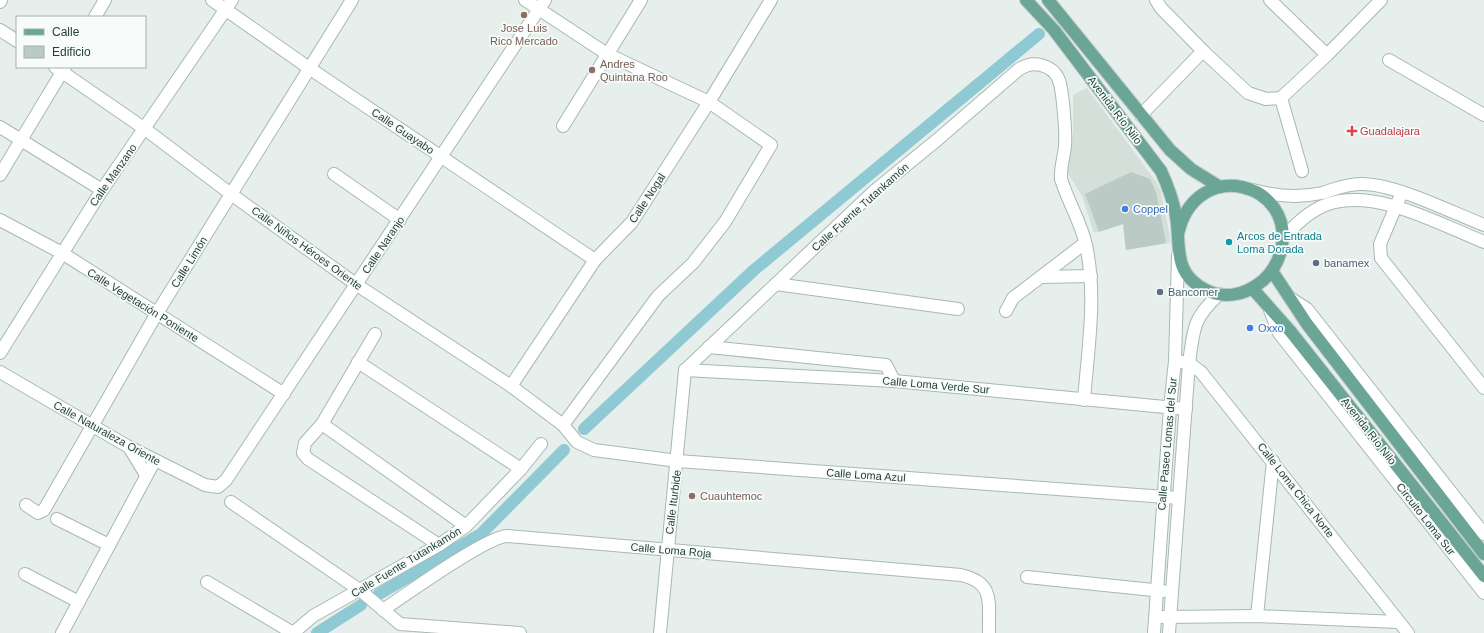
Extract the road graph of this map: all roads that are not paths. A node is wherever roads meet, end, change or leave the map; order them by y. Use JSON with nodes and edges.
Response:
{"nodes":[{"id":1,"x":105,"y":0,"type":"edge"},
{"id":2,"x":212,"y":0,"type":"edge"},
{"id":3,"x":352,"y":0,"type":"edge"},
{"id":4,"x":525,"y":0,"type":"edge"},
{"id":5,"x":640,"y":0,"type":"edge"},
{"id":6,"x":771,"y":0,"type":"edge"},
{"id":7,"x":1026,"y":0,"type":"edge"},
{"id":8,"x":1048,"y":0,"type":"edge"},
{"id":9,"x":1156,"y":0,"type":"edge"},
{"id":10,"x":1270,"y":0,"type":"edge"},
{"id":11,"x":1380,"y":0,"type":"edge"},
{"id":12,"x":229,"y":4,"type":"edge"},
{"id":13,"x":542,"y":5,"type":"edge"},
{"id":14,"x":96,"y":16,"type":"edge"},
{"id":15,"x":0,"y":30,"type":"edge"},
{"id":16,"x":16,"y":40,"type":"edge"},
{"id":17,"x":1203,"y":51,"type":"junction"},
{"id":18,"x":607,"y":54,"type":"junction"},
{"id":19,"x":1327,"y":55,"type":"junction"},
{"id":20,"x":1389,"y":60,"type":"dead end"},
{"id":21,"x":309,"y":68,"type":"junction"},
{"id":22,"x":60,"y":69,"type":"edge"},
{"id":23,"x":1281,"y":98,"type":"junction"},
{"id":24,"x":709,"y":102,"type":"junction"},
{"id":25,"x":1141,"y":115,"type":"junction"},
{"id":26,"x":1484,"y":115,"type":"edge"},
{"id":27,"x":563,"y":126,"type":"dead end"},
{"id":28,"x":0,"y":127,"type":"edge"},
{"id":29,"x":145,"y":129,"type":"junction"},
{"id":30,"x":21,"y":141,"type":"junction"},
{"id":31,"x":442,"y":157,"type":"junction"},
{"id":32,"x":1302,"y":171,"type":"dead end"},
{"id":33,"x":334,"y":174,"type":"dead end"},
{"id":34,"x":0,"y":175,"type":"edge"},
{"id":35,"x":1220,"y":187,"type":"junction"},
{"id":36,"x":102,"y":190,"type":"junction"},
{"id":37,"x":1252,"y":190,"type":"junction"},
{"id":38,"x":1402,"y":192,"type":"junction"},
{"id":39,"x":231,"y":194,"type":"junction"},
{"id":40,"x":1396,"y":206,"type":"junction"},
{"id":41,"x":0,"y":220,"type":"edge"},
{"id":42,"x":400,"y":220,"type":"junction"},
{"id":43,"x":1484,"y":225,"type":"edge"},
{"id":44,"x":1178,"y":234,"type":"junction"},
{"id":45,"x":1282,"y":239,"type":"junction"},
{"id":46,"x":1484,"y":242,"type":"edge"},
{"id":47,"x":1085,"y":243,"type":"junction"},
{"id":48,"x":62,"y":254,"type":"junction"},
{"id":49,"x":1178,"y":255,"type":"junction"},
{"id":50,"x":595,"y":260,"type":"junction"},
{"id":51,"x":1272,"y":271,"type":"junction"},
{"id":52,"x":1090,"y":276,"type":"junction"},
{"id":53,"x":1041,"y":277,"type":"junction"},
{"id":54,"x":357,"y":284,"type":"junction"},
{"id":55,"x":776,"y":284,"type":"junction"},
{"id":56,"x":1252,"y":288,"type":"junction"},
{"id":57,"x":1219,"y":294,"type":"junction"},
{"id":58,"x":1290,"y":298,"type":"junction"},
{"id":59,"x":958,"y":309,"type":"dead end"},
{"id":60,"x":1270,"y":310,"type":"junction"},
{"id":61,"x":1006,"y":311,"type":"dead end"},
{"id":62,"x":157,"y":313,"type":"junction"},
{"id":63,"x":375,"y":334,"type":"dead end"},
{"id":64,"x":4,"y":338,"type":"edge"},
{"id":65,"x":709,"y":347,"type":"junction"},
{"id":66,"x":0,"y":354,"type":"edge"},
{"id":67,"x":1175,"y":361,"type":"junction"},
{"id":68,"x":358,"y":362,"type":"junction"},
{"id":69,"x":1190,"y":363,"type":"junction"},
{"id":70,"x":685,"y":370,"type":"junction"},
{"id":71,"x":0,"y":372,"type":"edge"},
{"id":72,"x":894,"y":381,"type":"junction"},
{"id":73,"x":511,"y":386,"type":"junction"},
{"id":74,"x":1484,"y":388,"type":"edge"},
{"id":75,"x":284,"y":394,"type":"junction"},
{"id":76,"x":1084,"y":400,"type":"junction"},
{"id":77,"x":1170,"y":408,"type":"junction"},
{"id":78,"x":1186,"y":409,"type":"junction"},
{"id":79,"x":322,"y":424,"type":"junction"},
{"id":80,"x":563,"y":424,"type":"junction"},
{"id":81,"x":92,"y":425,"type":"junction"},
{"id":82,"x":541,"y":444,"type":"dead end"},
{"id":83,"x":129,"y":447,"type":"junction"},
{"id":84,"x":154,"y":460,"type":"junction"},
{"id":85,"x":678,"y":461,"type":"junction"},
{"id":86,"x":1273,"y":461,"type":"junction"},
{"id":87,"x":521,"y":469,"type":"junction"},
{"id":88,"x":146,"y":475,"type":"junction"},
{"id":89,"x":218,"y":487,"type":"joint"},
{"id":90,"x":1163,"y":497,"type":"junction"},
{"id":91,"x":1179,"y":498,"type":"junction"},
{"id":92,"x":231,"y":502,"type":"dead end"},
{"id":93,"x":26,"y":505,"type":"dead end"},
{"id":94,"x":57,"y":519,"type":"dead end"},
{"id":95,"x":466,"y":526,"type":"junction"},
{"id":96,"x":1484,"y":534,"type":"edge"},
{"id":97,"x":109,"y":545,"type":"junction"},
{"id":98,"x":439,"y":545,"type":"junction"},
{"id":99,"x":667,"y":550,"type":"junction"},
{"id":100,"x":1483,"y":551,"type":"edge"},
{"id":101,"x":25,"y":574,"type":"dead end"},
{"id":102,"x":1484,"y":576,"type":"edge"},
{"id":103,"x":1027,"y":577,"type":"dead end"},
{"id":104,"x":207,"y":582,"type":"dead end"},
{"id":105,"x":1156,"y":590,"type":"junction"},
{"id":106,"x":361,"y":591,"type":"junction"},
{"id":107,"x":1173,"y":591,"type":"junction"},
{"id":108,"x":1484,"y":593,"type":"edge"},
{"id":109,"x":79,"y":602,"type":"junction"},
{"id":110,"x":383,"y":610,"type":"junction"},
{"id":111,"x":1155,"y":616,"type":"junction"},
{"id":112,"x":1257,"y":616,"type":"junction"},
{"id":113,"x":1170,"y":617,"type":"junction"},
{"id":114,"x":1398,"y":622,"type":"junction"},
{"id":115,"x":399,"y":629,"type":"edge"},
{"id":116,"x":62,"y":633,"type":"edge"},
{"id":117,"x":293,"y":633,"type":"edge"},
{"id":118,"x":520,"y":633,"type":"edge"},
{"id":119,"x":660,"y":633,"type":"edge"},
{"id":120,"x":989,"y":633,"type":"edge"},
{"id":121,"x":1154,"y":633,"type":"edge"},
{"id":122,"x":1169,"y":633,"type":"edge"},
{"id":123,"x":1408,"y":633,"type":"edge"}],
"edges":[{"from":1,"to":14,"type":"street"},
{"from":2,"to":12,"type":"street","name":"Calle Guayabo"},
{"from":3,"to":21,"type":"street","name":"Calle Limón"},
{"from":4,"to":13,"type":"street"},
{"from":5,"to":18,"type":"street"},
{"from":6,"to":24,"type":"street","name":"Calle Nogal"},
{"from":7,"to":44,"type":"main road","name":"Avenida Río Nilo"},
{"from":8,"to":25,"type":"main road","name":"Avenida Río Nilo"},
{"from":9,"to":17,"type":"street"},
{"from":10,"to":19,"type":"street"},
{"from":11,"to":19,"type":"street"},
{"from":12,"to":21,"type":"street","name":"Calle Guayabo"},
{"from":12,"to":29,"type":"street","name":"Calle Manzano"},
{"from":13,"to":18,"type":"street"},
{"from":13,"to":31,"type":"street","name":"Calle Naranjo"},
{"from":15,"to":16,"type":"street"},
{"from":17,"to":23,"type":"street"},
{"from":17,"to":25,"type":"street"},
{"from":18,"to":24,"type":"street"},
{"from":18,"to":27,"type":"street"},
{"from":19,"to":23,"type":"street"},
{"from":20,"to":26,"type":"street"},
{"from":21,"to":31,"type":"street","name":"Calle Guayabo"},
{"from":21,"to":39,"type":"street","name":"Calle Limón"},
{"from":22,"to":29,"type":"street","name":"Calle Niños Héroes Oriente"},
{"from":22,"to":30,"type":"street"},
{"from":23,"to":32,"type":"street"},
{"from":24,"to":50,"type":"street","name":"Calle Nogal"},
{"from":24,"to":80,"type":"street"},
{"from":25,"to":35,"type":"main road","name":"Avenida Río Nilo"},
{"from":28,"to":30,"type":"street"},
{"from":29,"to":36,"type":"street","name":"Calle Manzano"},
{"from":29,"to":39,"type":"street","name":"Calle Niños Héroes Oriente"},
{"from":30,"to":34,"type":"street"},
{"from":30,"to":36,"type":"street"},
{"from":31,"to":42,"type":"street","name":"Calle Naranjo"},
{"from":31,"to":50,"type":"street","name":"Calle Guayabo"},
{"from":33,"to":42,"type":"street"},
{"from":35,"to":37,"type":"main road"},
{"from":35,"to":44,"type":"main road"},
{"from":36,"to":48,"type":"street","name":"Calle Manzano"},
{"from":37,"to":38,"type":"street"},
{"from":37,"to":45,"type":"main road"},
{"from":38,"to":40,"type":"street"},
{"from":38,"to":43,"type":"street"},
{"from":39,"to":54,"type":"street","name":"Calle Niños Héroes Oriente"},
{"from":39,"to":62,"type":"street","name":"Calle Limón"},
{"from":40,"to":45,"type":"street"},
{"from":40,"to":46,"type":"street"},
{"from":40,"to":74,"type":"street"},
{"from":41,"to":48,"type":"street","name":"Calle Vegetación Poniente"},
{"from":42,"to":54,"type":"street","name":"Calle Naranjo"},
{"from":44,"to":49,"type":"main road"},
{"from":45,"to":51,"type":"main road"},
{"from":47,"to":52,"type":"street"},
{"from":47,"to":53,"type":"street"},
{"from":47,"to":55,"type":"street","name":"Calle Fuente Tutankamón"},
{"from":48,"to":62,"type":"street","name":"Calle Vegetación Poniente"},
{"from":48,"to":64,"type":"street","name":"Calle Manzano"},
{"from":49,"to":57,"type":"main road"},
{"from":49,"to":67,"type":"street","name":"Calle Paseo Lomas del Sur"},
{"from":50,"to":73,"type":"street","name":"Calle Nogal"},
{"from":51,"to":56,"type":"main road"},
{"from":51,"to":58,"type":"main road","name":"Avenida Río Nilo"},
{"from":52,"to":53,"type":"street"},
{"from":52,"to":76,"type":"street"},
{"from":53,"to":61,"type":"street"},
{"from":54,"to":73,"type":"street","name":"Calle Niños Héroes Oriente"},
{"from":54,"to":75,"type":"street","name":"Calle Naranjo"},
{"from":55,"to":59,"type":"street"},
{"from":55,"to":65,"type":"street","name":"Calle Fuente Tutankamón"},
{"from":56,"to":57,"type":"main road"},
{"from":56,"to":60,"type":"main road","name":"Avenida Río Nilo"},
{"from":57,"to":69,"type":"street","name":"Calle Paseo Lomas del Sur"},
{"from":58,"to":96,"type":"street"},
{"from":58,"to":100,"type":"main road","name":"Avenida Río Nilo"},
{"from":60,"to":102,"type":"main road","name":"Avenida Río Nilo"},
{"from":60,"to":108,"type":"street","name":"Circuito Loma Sur"},
{"from":62,"to":75,"type":"street","name":"Calle Vegetación Poniente"},
{"from":62,"to":81,"type":"street","name":"Calle Limón"},
{"from":63,"to":68,"type":"street"},
{"from":64,"to":66,"type":"street","name":"Calle Manzano"},
{"from":65,"to":70,"type":"street","name":"Calle Fuente Tutankamón"},
{"from":65,"to":72,"type":"street"},
{"from":67,"to":69,"type":"street"},
{"from":67,"to":77,"type":"street","name":"Calle Paseo Lomas del Sur"},
{"from":68,"to":79,"type":"street"},
{"from":68,"to":87,"type":"street"},
{"from":69,"to":78,"type":"street","name":"Calle Paseo Lomas del Sur"},
{"from":69,"to":86,"type":"street","name":"Calle Loma Chica Norte"},
{"from":70,"to":72,"type":"street","name":"Calle Loma Verde Sur"},
{"from":70,"to":85,"type":"street","name":"Calle Iturbide"},
{"from":71,"to":81,"type":"street","name":"Calle Naturaleza Oriente"},
{"from":72,"to":76,"type":"street","name":"Calle Loma Verde Sur"},
{"from":73,"to":80,"type":"street","name":"Calle Niños Héroes Oriente"},
{"from":75,"to":89,"type":"street","name":"Calle Naranjo"},
{"from":76,"to":77,"type":"street","name":"Calle Loma Verde Sur"},
{"from":77,"to":78,"type":"street","name":"Calle Loma Verde Sur"},
{"from":77,"to":90,"type":"street","name":"Calle Paseo Lomas del Sur"},
{"from":78,"to":91,"type":"street","name":"Calle Paseo Lomas del Sur"},
{"from":79,"to":95,"type":"street"},
{"from":79,"to":98,"type":"street"},
{"from":80,"to":85,"type":"street","name":"Calle Loma Azul"},
{"from":81,"to":83,"type":"street","name":"Calle Naturaleza Oriente"},
{"from":81,"to":93,"type":"street","name":"Calle Limón"},
{"from":82,"to":87,"type":"street","name":"Calle Fuente Tutankamón"},
{"from":83,"to":84,"type":"street","name":"Calle Naturaleza Oriente"},
{"from":83,"to":88,"type":"street"},
{"from":84,"to":88,"type":"street"},
{"from":84,"to":89,"type":"street","name":"Calle Naturaleza Oriente"},
{"from":85,"to":90,"type":"street","name":"Calle Loma Azul"},
{"from":85,"to":99,"type":"street","name":"Calle Iturbide"},
{"from":86,"to":112,"type":"street"},
{"from":86,"to":114,"type":"street","name":"Calle Loma Chica Norte"},
{"from":87,"to":95,"type":"street","name":"Calle Fuente Tutankamón"},
{"from":88,"to":97,"type":"street"},
{"from":90,"to":91,"type":"street","name":"Calle Loma Azul"},
{"from":90,"to":105,"type":"street","name":"Calle Paseo Lomas del Sur"},
{"from":91,"to":107,"type":"street","name":"Calle Paseo Lomas del Sur"},
{"from":92,"to":106,"type":"street"},
{"from":94,"to":97,"type":"street"},
{"from":95,"to":98,"type":"street","name":"Calle Fuente Tutankamón"},
{"from":97,"to":109,"type":"street"},
{"from":98,"to":106,"type":"street","name":"Calle Fuente Tutankamón"},
{"from":99,"to":110,"type":"street","name":"Calle Loma Roja"},
{"from":99,"to":119,"type":"street","name":"Calle Iturbide"},
{"from":99,"to":120,"type":"street","name":"Calle Loma Roja"},
{"from":101,"to":109,"type":"street"},
{"from":103,"to":105,"type":"street"},
{"from":104,"to":117,"type":"street"},
{"from":105,"to":107,"type":"street"},
{"from":105,"to":111,"type":"street","name":"Calle Paseo Lomas del Sur"},
{"from":106,"to":110,"type":"street"},
{"from":106,"to":117,"type":"street","name":"Calle Fuente Tutankamón"},
{"from":107,"to":113,"type":"street","name":"Calle Paseo Lomas del Sur"},
{"from":109,"to":116,"type":"street"},
{"from":110,"to":115,"type":"street"},
{"from":111,"to":113,"type":"street"},
{"from":111,"to":121,"type":"street","name":"Calle Paseo Lomas del Sur"},
{"from":112,"to":113,"type":"street"},
{"from":112,"to":114,"type":"street"},
{"from":113,"to":122,"type":"street","name":"Calle Paseo Lomas del Sur"},
{"from":114,"to":123,"type":"street","name":"Calle Loma Chica Norte"},
{"from":115,"to":118,"type":"street"}]}
